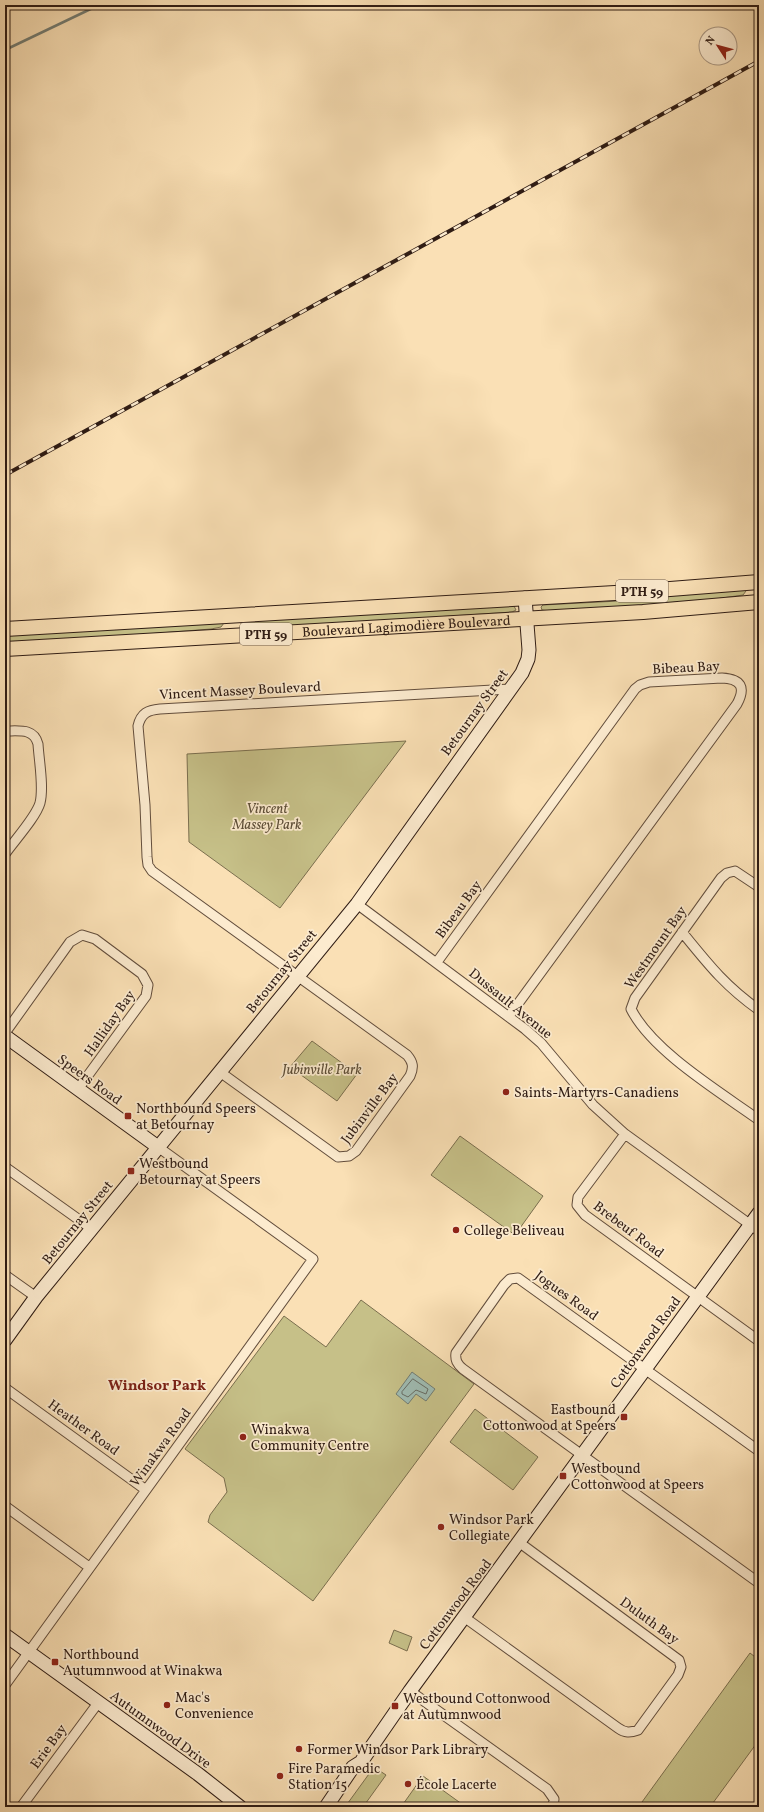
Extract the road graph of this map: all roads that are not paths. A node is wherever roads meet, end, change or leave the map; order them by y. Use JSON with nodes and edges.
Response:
{"nodes":[{"id":1,"x":759,"y":582,"type":"edge"},
{"id":2,"x":525,"y":598,"type":"junction"},
{"id":3,"x":759,"y":602,"type":"edge"},
{"id":4,"x":234,"y":616,"type":"junction"},
{"id":5,"x":527,"y":619,"type":"junction"},
{"id":6,"x":5,"y":629,"type":"edge"},
{"id":7,"x":235,"y":636,"type":"junction"},
{"id":8,"x":5,"y":649,"type":"edge"},
{"id":9,"x":511,"y":689,"type":"junction"},
{"id":10,"x":5,"y":731,"type":"edge"},
{"id":11,"x":5,"y":854,"type":"edge"},
{"id":12,"x":759,"y":887,"type":"edge"},
{"id":13,"x":357,"y":904,"type":"junction"},
{"id":14,"x":682,"y":932,"type":"junction"},
{"id":15,"x":437,"y":962,"type":"junction"},
{"id":16,"x":298,"y":976,"type":"junction"},
{"id":17,"x":759,"y":1010,"type":"edge"},
{"id":18,"x":509,"y":1016,"type":"junction"},
{"id":19,"x":5,"y":1033,"type":"edge"},
{"id":20,"x":5,"y":1036,"type":"edge"},
{"id":21,"x":220,"y":1072,"type":"junction"},
{"id":22,"x":78,"y":1089,"type":"junction"},
{"id":23,"x":759,"y":1120,"type":"edge"},
{"id":24,"x":625,"y":1134,"type":"junction"},
{"id":25,"x":158,"y":1147,"type":"junction"},
{"id":26,"x":5,"y":1167,"type":"edge"},
{"id":27,"x":759,"y":1213,"type":"edge"},
{"id":28,"x":755,"y":1228,"type":"edge"},
{"id":29,"x":92,"y":1229,"type":"junction"},
{"id":30,"x":313,"y":1259,"type":"joint"},
{"id":31,"x":5,"y":1275,"type":"edge"},
{"id":32,"x":36,"y":1297,"type":"junction"},
{"id":33,"x":698,"y":1297,"type":"junction"},
{"id":34,"x":5,"y":1340,"type":"edge"},
{"id":35,"x":759,"y":1341,"type":"edge"},
{"id":36,"x":646,"y":1369,"type":"junction"},
{"id":37,"x":5,"y":1388,"type":"edge"},
{"id":38,"x":759,"y":1451,"type":"edge"},
{"id":39,"x":582,"y":1456,"type":"junction"},
{"id":40,"x":146,"y":1490,"type":"junction"},
{"id":41,"x":5,"y":1506,"type":"edge"},
{"id":42,"x":520,"y":1543,"type":"junction"},
{"id":43,"x":89,"y":1567,"type":"junction"},
{"id":44,"x":759,"y":1582,"type":"edge"},
{"id":45,"x":464,"y":1617,"type":"junction"},
{"id":46,"x":5,"y":1635,"type":"edge"},
{"id":47,"x":29,"y":1652,"type":"junction"},
{"id":48,"x":5,"y":1685,"type":"edge"},
{"id":49,"x":410,"y":1691,"type":"junction"},
{"id":50,"x":98,"y":1703,"type":"junction"},
{"id":51,"x":328,"y":1806,"type":"edge"},
{"id":52,"x":21,"y":1807,"type":"edge"},
{"id":53,"x":240,"y":1807,"type":"edge"},
{"id":54,"x":553,"y":1807,"type":"edge"}],
"edges":[{"from":1,"to":2,"type":"main road","name":"Boulevard Lagimodière Boulevard","number":"PTH 59"},
{"from":2,"to":4,"type":"main road","name":"Boulevard Lagimodière Boulevard","number":"PTH 59"},
{"from":2,"to":5,"type":"street","name":"Betournay Street"},
{"from":3,"to":5,"type":"main road","name":"Boulevard Lagimodière Boulevard","number":"PTH 59"},
{"from":4,"to":6,"type":"main road","name":"Boulevard Lagimodière Boulevard","number":"PTH 59"},
{"from":4,"to":7,"type":"main road"},
{"from":5,"to":7,"type":"main road","name":"Boulevard Lagimodière Boulevard","number":"PTH 59"},
{"from":5,"to":9,"type":"street","name":"Betournay Street"},
{"from":7,"to":8,"type":"main road","name":"Boulevard Lagimodière Boulevard","number":"PTH 59"},
{"from":9,"to":13,"type":"street","name":"Betournay Street"},
{"from":9,"to":16,"type":"street","name":"Vincent Massey Boulevard"},
{"from":10,"to":11,"type":"street"},
{"from":12,"to":14,"type":"street","name":"Westmount Bay"},
{"from":13,"to":15,"type":"street","name":"Dussault Avenue"},
{"from":13,"to":16,"type":"street","name":"Betournay Street"},
{"from":14,"to":17,"type":"street"},
{"from":14,"to":23,"type":"street","name":"Westmount Bay"},
{"from":15,"to":18,"type":"street","name":"Dussault Avenue"},
{"from":15,"to":18,"type":"street","name":"Bibeau Bay"},
{"from":16,"to":21,"type":"street","name":"Betournay Street"},
{"from":16,"to":21,"type":"street","name":"Jubinville Bay"},
{"from":18,"to":24,"type":"street","name":"Dussault Avenue"},
{"from":19,"to":22,"type":"street","name":"Halliday Bay"},
{"from":20,"to":22,"type":"street","name":"Speers Road"},
{"from":21,"to":25,"type":"street","name":"Betournay Street"},
{"from":22,"to":25,"type":"street","name":"Speers Road"},
{"from":24,"to":28,"type":"street","name":"Dussault Avenue"},
{"from":24,"to":33,"type":"street","name":"Brebeuf Road"},
{"from":25,"to":29,"type":"street","name":"Betournay Street"},
{"from":25,"to":30,"type":"street","name":"Speers Road"},
{"from":26,"to":29,"type":"street"},
{"from":27,"to":28,"type":"street","name":"Cottonwood Road"},
{"from":28,"to":33,"type":"street","name":"Cottonwood Road"},
{"from":29,"to":32,"type":"street","name":"Betournay Street"},
{"from":30,"to":40,"type":"street","name":"Winakwa Road"},
{"from":31,"to":32,"type":"street"},
{"from":32,"to":34,"type":"street","name":"Betournay Street"},
{"from":33,"to":35,"type":"street","name":"Brebeuf Road"},
{"from":33,"to":36,"type":"street","name":"Cottonwood Road"},
{"from":36,"to":38,"type":"street"},
{"from":36,"to":39,"type":"street","name":"Cottonwood Road"},
{"from":36,"to":39,"type":"street","name":"Jogues Road"},
{"from":37,"to":40,"type":"street","name":"Heather Road"},
{"from":39,"to":42,"type":"street","name":"Cottonwood Road"},
{"from":39,"to":44,"type":"street"},
{"from":40,"to":43,"type":"street","name":"Winakwa Road"},
{"from":41,"to":43,"type":"street"},
{"from":42,"to":45,"type":"street","name":"Cottonwood Road"},
{"from":42,"to":45,"type":"street","name":"Duluth Bay"},
{"from":43,"to":47,"type":"street","name":"Winakwa Road"},
{"from":45,"to":49,"type":"street","name":"Cottonwood Road"},
{"from":46,"to":47,"type":"street","name":"Autumnwood Drive"},
{"from":47,"to":48,"type":"street"},
{"from":47,"to":50,"type":"street","name":"Autumnwood Drive"},
{"from":49,"to":51,"type":"street","name":"Cottonwood Road"},
{"from":49,"to":54,"type":"street"},
{"from":50,"to":52,"type":"street","name":"Erie Bay"},
{"from":50,"to":53,"type":"street","name":"Autumnwood Drive"}]}
